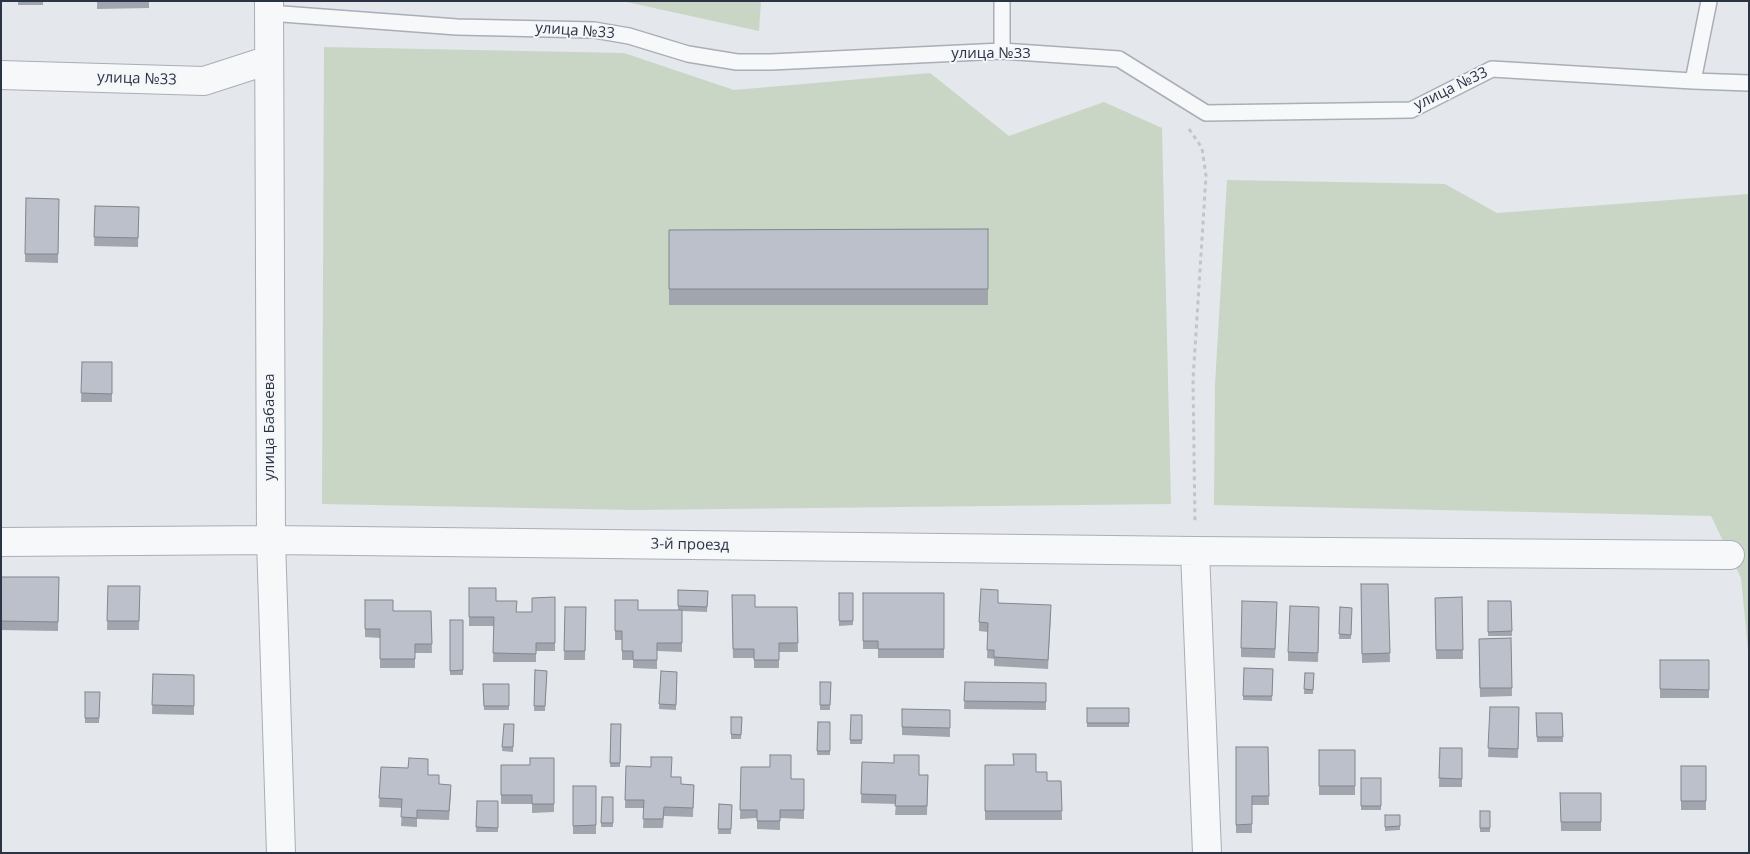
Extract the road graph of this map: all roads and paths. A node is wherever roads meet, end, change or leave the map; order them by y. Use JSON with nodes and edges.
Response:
{"nodes":[{"id":1,"x":1002,"y":1,"type":"edge"},
{"id":2,"x":1708,"y":1,"type":"edge"},
{"id":3,"x":269,"y":7,"type":"edge"},
{"id":4,"x":1002,"y":52,"type":"junction"},
{"id":5,"x":269,"y":60,"type":"junction"},
{"id":6,"x":1,"y":75,"type":"edge"},
{"id":7,"x":1693,"y":81,"type":"junction"},
{"id":8,"x":1749,"y":83,"type":"edge"},
{"id":9,"x":1187,"y":126,"type":"dead end"},
{"id":10,"x":271,"y":540,"type":"junction"},
{"id":11,"x":1,"y":542,"type":"edge"},
{"id":12,"x":1195,"y":551,"type":"junction"},
{"id":13,"x":1730,"y":555,"type":"dead end"},
{"id":14,"x":280,"y":853,"type":"edge"},
{"id":15,"x":1207,"y":853,"type":"edge"}],
"edges":[{"from":1,"to":4,"type":"lane"},
{"from":2,"to":7,"type":"lane"},
{"from":3,"to":4,"type":"lane","name":"улица №33"},
{"from":3,"to":5,"type":"street","name":"улица Бабаева"},
{"from":4,"to":7,"type":"lane","name":"улица №33"},
{"from":5,"to":6,"type":"street","name":"улица №33"},
{"from":5,"to":10,"type":"street","name":"улица Бабаева"},
{"from":7,"to":8,"type":"lane","name":"улица №33"},
{"from":9,"to":12,"type":"path"},
{"from":10,"to":11,"type":"street","name":"3-й проезд"},
{"from":10,"to":12,"type":"street","name":"3-й проезд"},
{"from":10,"to":14,"type":"street","name":"улица Бабаева"},
{"from":12,"to":13,"type":"street","name":"3-й проезд"},
{"from":12,"to":15,"type":"street"}]}
